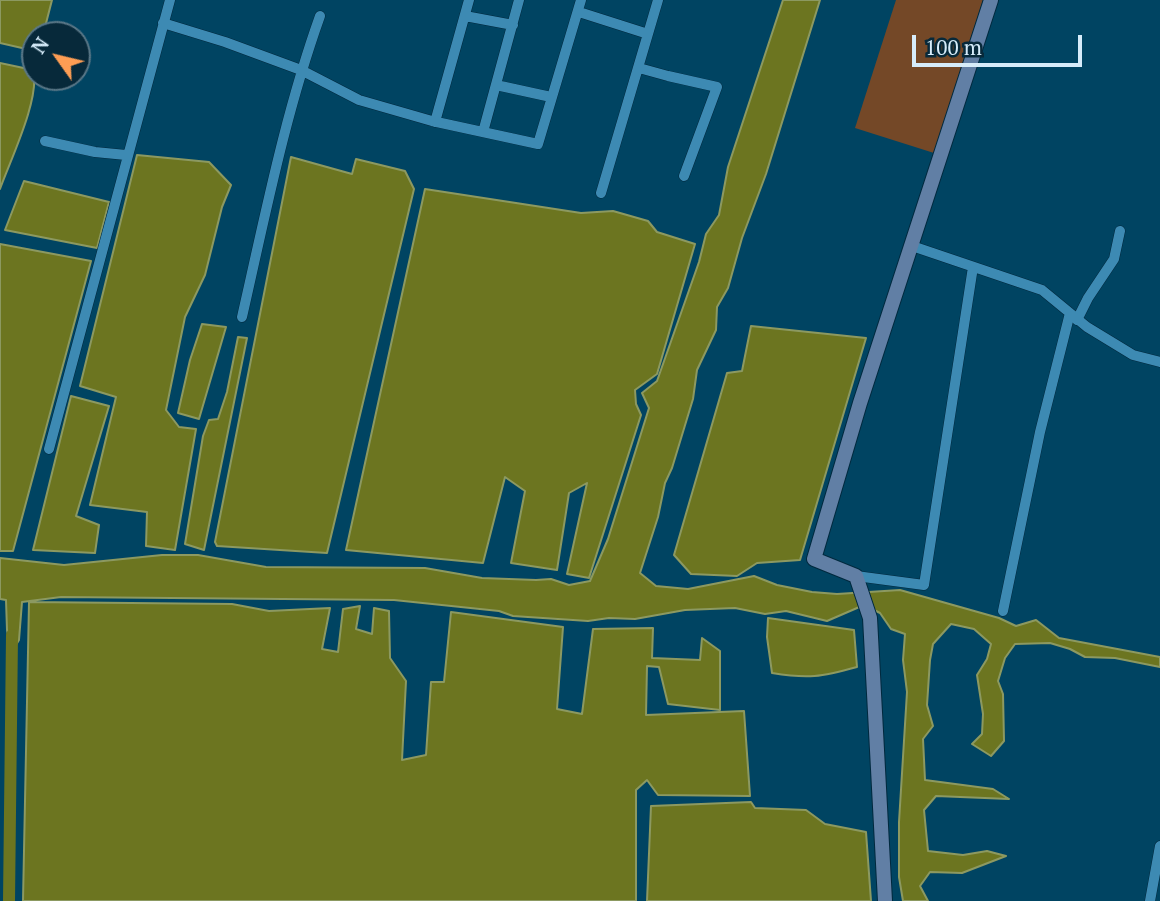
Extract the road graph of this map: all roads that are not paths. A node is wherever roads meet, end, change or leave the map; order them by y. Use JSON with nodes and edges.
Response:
{"nodes":[{"id":1,"x":170,"y":0,"type":"edge"},
{"id":2,"x":469,"y":0,"type":"edge"},
{"id":3,"x":519,"y":0,"type":"edge"},
{"id":4,"x":581,"y":0,"type":"edge"},
{"id":5,"x":658,"y":0,"type":"edge"},
{"id":6,"x":991,"y":0,"type":"edge"},
{"id":7,"x":579,"y":12,"type":"junction"},
{"id":8,"x":320,"y":16,"type":"dead end"},
{"id":9,"x":465,"y":16,"type":"junction"},
{"id":10,"x":163,"y":23,"type":"junction"},
{"id":11,"x":513,"y":25,"type":"junction"},
{"id":12,"x":648,"y":34,"type":"junction"},
{"id":13,"x":639,"y":68,"type":"junction"},
{"id":14,"x":301,"y":70,"type":"junction"},
{"id":15,"x":496,"y":85,"type":"junction"},
{"id":16,"x":551,"y":97,"type":"junction"},
{"id":17,"x":435,"y":122,"type":"junction"},
{"id":18,"x":483,"y":132,"type":"junction"},
{"id":19,"x":45,"y":141,"type":"dead end"},
{"id":20,"x":126,"y":155,"type":"junction"},
{"id":21,"x":684,"y":176,"type":"dead end"},
{"id":22,"x":601,"y":193,"type":"dead end"},
{"id":23,"x":1120,"y":231,"type":"dead end"},
{"id":24,"x":912,"y":246,"type":"junction"},
{"id":25,"x":973,"y":267,"type":"junction"},
{"id":26,"x":1074,"y":316,"type":"junction"},
{"id":27,"x":242,"y":317,"type":"dead end"},
{"id":28,"x":1160,"y":362,"type":"edge"},
{"id":29,"x":48,"y":449,"type":"dead end"},
{"id":30,"x":856,"y":576,"type":"junction"},
{"id":31,"x":1003,"y":611,"type":"dead end"},
{"id":32,"x":1160,"y":846,"type":"edge"},
{"id":33,"x":885,"y":901,"type":"edge"},
{"id":34,"x":1150,"y":901,"type":"edge"}],
"edges":[{"from":1,"to":10,"type":"street"},
{"from":2,"to":9,"type":"street"},
{"from":3,"to":11,"type":"street"},
{"from":4,"to":7,"type":"street"},
{"from":5,"to":12,"type":"street"},
{"from":6,"to":24,"type":"main road"},
{"from":7,"to":12,"type":"street"},
{"from":7,"to":16,"type":"street"},
{"from":8,"to":14,"type":"street"},
{"from":9,"to":11,"type":"street"},
{"from":9,"to":17,"type":"street"},
{"from":10,"to":14,"type":"street"},
{"from":10,"to":20,"type":"street"},
{"from":11,"to":15,"type":"street"},
{"from":12,"to":13,"type":"street"},
{"from":13,"to":21,"type":"street"},
{"from":13,"to":22,"type":"street"},
{"from":14,"to":17,"type":"street"},
{"from":14,"to":27,"type":"street"},
{"from":15,"to":16,"type":"street"},
{"from":15,"to":18,"type":"street"},
{"from":16,"to":18,"type":"street"},
{"from":17,"to":18,"type":"street"},
{"from":19,"to":20,"type":"street"},
{"from":20,"to":29,"type":"street"},
{"from":23,"to":26,"type":"street"},
{"from":24,"to":25,"type":"street"},
{"from":24,"to":30,"type":"main road"},
{"from":25,"to":26,"type":"street"},
{"from":25,"to":30,"type":"street"},
{"from":26,"to":28,"type":"street"},
{"from":26,"to":31,"type":"street"},
{"from":30,"to":33,"type":"main road"},
{"from":32,"to":34,"type":"street"}]}
